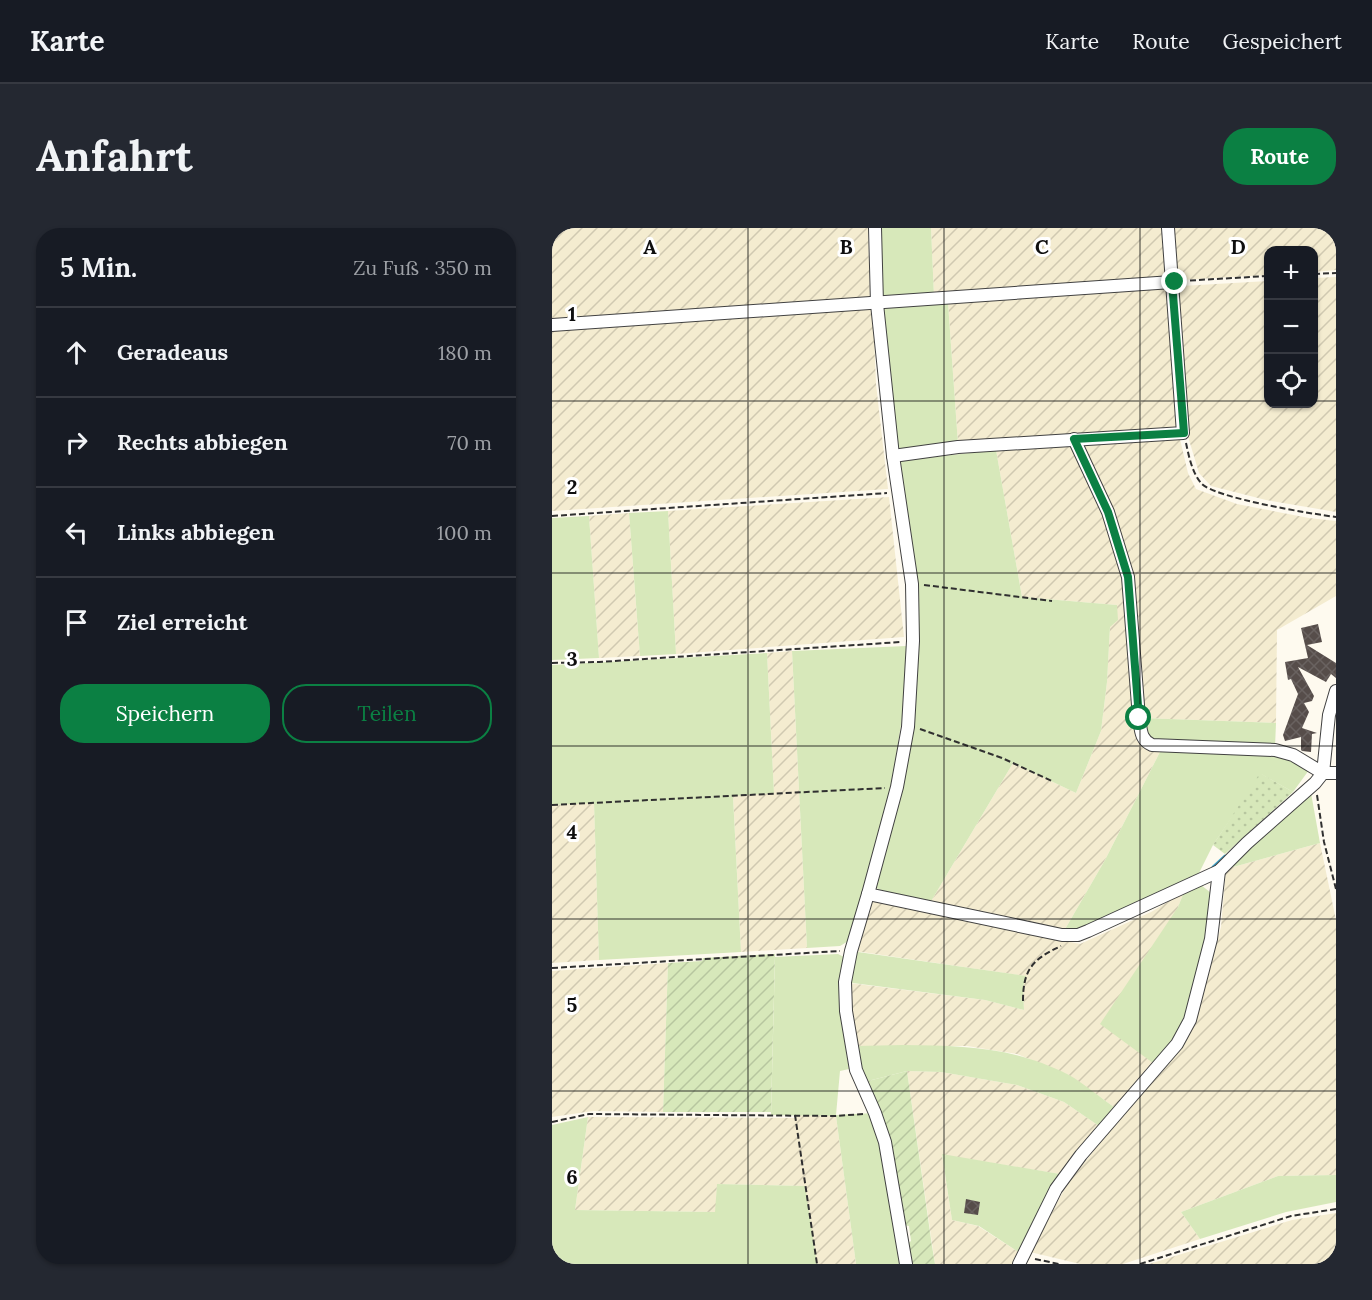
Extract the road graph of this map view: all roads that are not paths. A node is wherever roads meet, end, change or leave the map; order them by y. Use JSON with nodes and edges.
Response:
{"nodes":[{"id":1,"x":875,"y":228,"type":"edge"},
{"id":2,"x":1168,"y":228,"type":"edge"},
{"id":3,"x":1172,"y":282,"type":"junction"},
{"id":4,"x":877,"y":303,"type":"junction"},
{"id":5,"x":552,"y":325,"type":"edge"},
{"id":6,"x":1074,"y":439,"type":"junction"},
{"id":7,"x":893,"y":456,"type":"junction"},
{"id":8,"x":1336,"y":691,"type":"edge"},
{"id":9,"x":1336,"y":773,"type":"edge"},
{"id":10,"x":1319,"y":778,"type":"junction"},
{"id":11,"x":1219,"y":871,"type":"junction"},
{"id":12,"x":868,"y":894,"type":"junction"},
{"id":13,"x":1022,"y":1260,"type":"edge"},
{"id":14,"x":906,"y":1264,"type":"edge"}],
"edges":[{"from":1,"to":4,"type":"street"},
{"from":2,"to":3,"type":"street"},
{"from":3,"to":4,"type":"street"},
{"from":3,"to":6,"type":"street"},
{"from":4,"to":5,"type":"street"},
{"from":4,"to":7,"type":"street"},
{"from":6,"to":7,"type":"street"},
{"from":6,"to":10,"type":"street"},
{"from":7,"to":12,"type":"street"},
{"from":8,"to":10,"type":"street"},
{"from":9,"to":10,"type":"street"},
{"from":10,"to":11,"type":"street"},
{"from":11,"to":12,"type":"street"},
{"from":11,"to":13,"type":"street"},
{"from":12,"to":14,"type":"street"}]}
